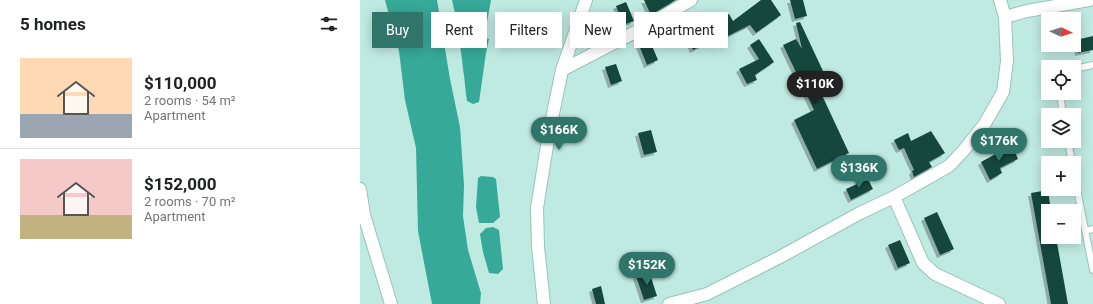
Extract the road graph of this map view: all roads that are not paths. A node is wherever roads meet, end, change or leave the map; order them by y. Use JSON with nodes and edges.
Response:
{"nodes":[{"id":1,"x":586,"y":0,"type":"edge"},
{"id":2,"x":691,"y":0,"type":"edge"},
{"id":3,"x":1000,"y":0,"type":"edge"},
{"id":4,"x":1089,"y":0,"type":"edge"},
{"id":5,"x":1005,"y":17,"type":"junction"},
{"id":6,"x":1093,"y":65,"type":"edge"},
{"id":7,"x":1081,"y":68,"type":"edge"},
{"id":8,"x":562,"y":70,"type":"junction"},
{"id":9,"x":360,"y":189,"type":"edge"},
{"id":10,"x":1078,"y":196,"type":"edge"},
{"id":11,"x":894,"y":197,"type":"junction"},
{"id":12,"x":1093,"y":229,"type":"edge"},
{"id":13,"x":1085,"y":231,"type":"junction"},
{"id":14,"x":1093,"y":270,"type":"edge"},
{"id":15,"x":391,"y":304,"type":"edge"},
{"id":16,"x":544,"y":304,"type":"edge"},
{"id":17,"x":669,"y":304,"type":"edge"},
{"id":18,"x":999,"y":304,"type":"edge"}],
"edges":[{"from":1,"to":8,"type":"street"},
{"from":2,"to":8,"type":"street"},
{"from":3,"to":5,"type":"street"},
{"from":4,"to":5,"type":"street"},
{"from":5,"to":11,"type":"street"},
{"from":6,"to":7,"type":"lane"},
{"from":8,"to":16,"type":"street"},
{"from":9,"to":15,"type":"street"},
{"from":10,"to":13,"type":"lane"},
{"from":11,"to":17,"type":"street"},
{"from":11,"to":18,"type":"street"},
{"from":12,"to":13,"type":"lane"},
{"from":13,"to":14,"type":"lane"}]}
